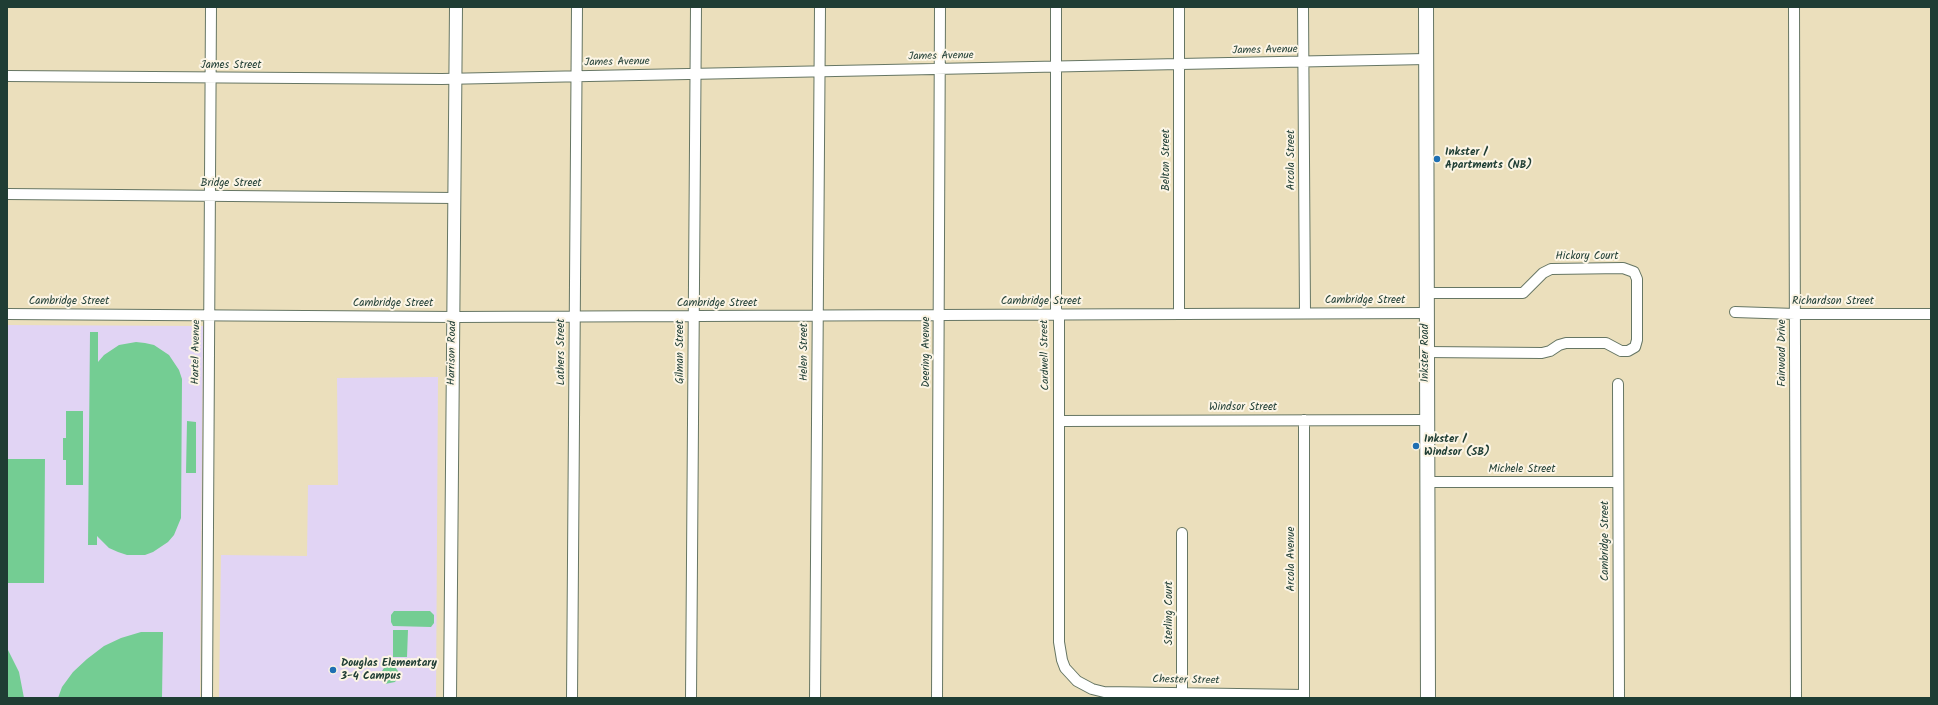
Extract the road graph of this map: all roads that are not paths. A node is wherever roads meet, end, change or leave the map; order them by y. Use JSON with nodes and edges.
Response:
{"nodes":[{"id":1,"x":211,"y":7,"type":"edge"},
{"id":2,"x":456,"y":7,"type":"edge"},
{"id":3,"x":577,"y":7,"type":"edge"},
{"id":4,"x":696,"y":7,"type":"edge"},
{"id":5,"x":820,"y":7,"type":"edge"},
{"id":6,"x":940,"y":7,"type":"edge"},
{"id":7,"x":1056,"y":7,"type":"edge"},
{"id":8,"x":1179,"y":7,"type":"edge"},
{"id":9,"x":1303,"y":7,"type":"edge"},
{"id":10,"x":1426,"y":7,"type":"edge"},
{"id":11,"x":1794,"y":7,"type":"edge"},
{"id":12,"x":1426,"y":59,"type":"junction"},
{"id":13,"x":1303,"y":62,"type":"junction"},
{"id":14,"x":1179,"y":64,"type":"junction"},
{"id":15,"x":1056,"y":66,"type":"junction"},
{"id":16,"x":940,"y":69,"type":"junction"},
{"id":17,"x":820,"y":71,"type":"junction"},
{"id":18,"x":695,"y":74,"type":"junction"},
{"id":19,"x":7,"y":76,"type":"edge"},
{"id":20,"x":576,"y":76,"type":"junction"},
{"id":21,"x":210,"y":77,"type":"junction"},
{"id":22,"x":455,"y":78,"type":"junction"},
{"id":23,"x":7,"y":194,"type":"edge"},
{"id":24,"x":209,"y":196,"type":"junction"},
{"id":25,"x":454,"y":198,"type":"junction"},
{"id":26,"x":1426,"y":293,"type":"junction"},
{"id":27,"x":1735,"y":312,"type":"dead end"},
{"id":28,"x":1305,"y":313,"type":"junction"},
{"id":29,"x":1426,"y":313,"type":"junction"},
{"id":30,"x":7,"y":314,"type":"edge"},
{"id":31,"x":1057,"y":314,"type":"junction"},
{"id":32,"x":1179,"y":314,"type":"junction"},
{"id":33,"x":1795,"y":314,"type":"junction"},
{"id":34,"x":1931,"y":314,"type":"edge"},
{"id":35,"x":210,"y":315,"type":"junction"},
{"id":36,"x":939,"y":315,"type":"junction"},
{"id":37,"x":575,"y":316,"type":"junction"},
{"id":38,"x":694,"y":316,"type":"junction"},
{"id":39,"x":817,"y":316,"type":"junction"},
{"id":40,"x":454,"y":317,"type":"junction"},
{"id":41,"x":1426,"y":352,"type":"junction"},
{"id":42,"x":1618,"y":384,"type":"dead end"},
{"id":43,"x":1304,"y":420,"type":"junction"},
{"id":44,"x":1426,"y":420,"type":"junction"},
{"id":45,"x":1059,"y":421,"type":"junction"},
{"id":46,"x":1426,"y":482,"type":"junction"},
{"id":47,"x":1618,"y":482,"type":"junction"},
{"id":48,"x":1182,"y":534,"type":"dead end"},
{"id":49,"x":1072,"y":676,"type":"joint"},
{"id":50,"x":1182,"y":693,"type":"junction"},
{"id":51,"x":1304,"y":696,"type":"edge"},
{"id":52,"x":207,"y":698,"type":"edge"},
{"id":53,"x":450,"y":698,"type":"edge"},
{"id":54,"x":572,"y":698,"type":"edge"},
{"id":55,"x":691,"y":698,"type":"edge"},
{"id":56,"x":815,"y":698,"type":"edge"},
{"id":57,"x":937,"y":698,"type":"edge"},
{"id":58,"x":1428,"y":698,"type":"edge"},
{"id":59,"x":1619,"y":698,"type":"edge"},
{"id":60,"x":1796,"y":698,"type":"edge"}],
"edges":[{"from":1,"to":21,"type":"street","name":"Hartel Avenue"},
{"from":2,"to":22,"type":"street","name":"Harrison Road"},
{"from":3,"to":20,"type":"street","name":"Lathers Street"},
{"from":4,"to":18,"type":"street","name":"Gilman Street"},
{"from":5,"to":17,"type":"street","name":"Helen Street"},
{"from":6,"to":16,"type":"street","name":"Deering Avenue"},
{"from":7,"to":15,"type":"street","name":"Cardwell Street"},
{"from":8,"to":14,"type":"street","name":"Belton Street"},
{"from":9,"to":13,"type":"street","name":"Arcola Street"},
{"from":10,"to":12,"type":"main road","name":"Inkster Road"},
{"from":11,"to":33,"type":"street","name":"Fairwood Drive"},
{"from":12,"to":13,"type":"street","name":"James Avenue"},
{"from":12,"to":26,"type":"main road","name":"Inkster Road"},
{"from":13,"to":14,"type":"street","name":"James Avenue"},
{"from":13,"to":28,"type":"street","name":"Arcola Street"},
{"from":14,"to":15,"type":"street","name":"James Avenue"},
{"from":14,"to":32,"type":"street","name":"Belton Street"},
{"from":15,"to":16,"type":"street","name":"James Avenue"},
{"from":15,"to":31,"type":"street","name":"Cardwell Street"},
{"from":16,"to":17,"type":"street","name":"James Avenue"},
{"from":16,"to":36,"type":"street","name":"Deering Avenue"},
{"from":17,"to":18,"type":"street","name":"James Avenue"},
{"from":17,"to":39,"type":"street","name":"Helen Street"},
{"from":18,"to":20,"type":"street","name":"James Avenue"},
{"from":18,"to":38,"type":"street","name":"Gilman Street"},
{"from":19,"to":21,"type":"street","name":"James Street"},
{"from":20,"to":22,"type":"street","name":"James Avenue"},
{"from":20,"to":37,"type":"street","name":"Lathers Street"},
{"from":21,"to":22,"type":"street","name":"James Street"},
{"from":21,"to":24,"type":"street","name":"Hartel Avenue"},
{"from":22,"to":25,"type":"street","name":"Harrison Road"},
{"from":23,"to":24,"type":"street","name":"Bridge Street"},
{"from":24,"to":25,"type":"street","name":"Bridge Street"},
{"from":24,"to":35,"type":"street","name":"Hartel Avenue"},
{"from":25,"to":40,"type":"street","name":"Harrison Road"},
{"from":26,"to":29,"type":"main road","name":"Inkster Road"},
{"from":26,"to":41,"type":"street","name":"Hickory Court"},
{"from":27,"to":33,"type":"street","name":"Richardson Street"},
{"from":28,"to":29,"type":"street","name":"Cambridge Street"},
{"from":28,"to":32,"type":"street","name":"Cambridge Street"},
{"from":29,"to":41,"type":"main road","name":"Inkster Road"},
{"from":30,"to":35,"type":"street","name":"Cambridge Street"},
{"from":31,"to":32,"type":"street","name":"Cambridge Street"},
{"from":31,"to":36,"type":"street","name":"Cambridge Street"},
{"from":31,"to":45,"type":"street","name":"Cardwell Street"},
{"from":33,"to":34,"type":"street","name":"Richardson Street"},
{"from":33,"to":60,"type":"street","name":"Fairwood Drive"},
{"from":35,"to":40,"type":"street","name":"Cambridge Street"},
{"from":35,"to":52,"type":"street","name":"Hartel Avenue"},
{"from":36,"to":39,"type":"street","name":"Cambridge Street"},
{"from":36,"to":57,"type":"street","name":"Deering Avenue"},
{"from":37,"to":38,"type":"street","name":"Cambridge Street"},
{"from":37,"to":40,"type":"street","name":"Cambridge Street"},
{"from":37,"to":54,"type":"street","name":"Lathers Street"},
{"from":38,"to":39,"type":"street","name":"Cambridge Street"},
{"from":38,"to":55,"type":"street","name":"Gilman Street"},
{"from":39,"to":56,"type":"street","name":"Helen Street"},
{"from":40,"to":53,"type":"street","name":"Harrison Road"},
{"from":41,"to":44,"type":"main road","name":"Inkster Road"},
{"from":42,"to":47,"type":"street","name":"Cambridge Street"},
{"from":43,"to":44,"type":"street","name":"Windsor Street"},
{"from":43,"to":45,"type":"street","name":"Windsor Street"},
{"from":43,"to":51,"type":"street","name":"Arcola Avenue"},
{"from":44,"to":46,"type":"main road","name":"Inkster Road"},
{"from":45,"to":49,"type":"street","name":"Cardwell Street"},
{"from":46,"to":47,"type":"street","name":"Michele Street"},
{"from":46,"to":58,"type":"main road","name":"Inkster Road"},
{"from":47,"to":59,"type":"street","name":"Cambridge Street"},
{"from":48,"to":50,"type":"street","name":"Sterling Court"},
{"from":49,"to":50,"type":"street","name":"Chester Street"},
{"from":50,"to":51,"type":"street","name":"Chester Street"}]}
